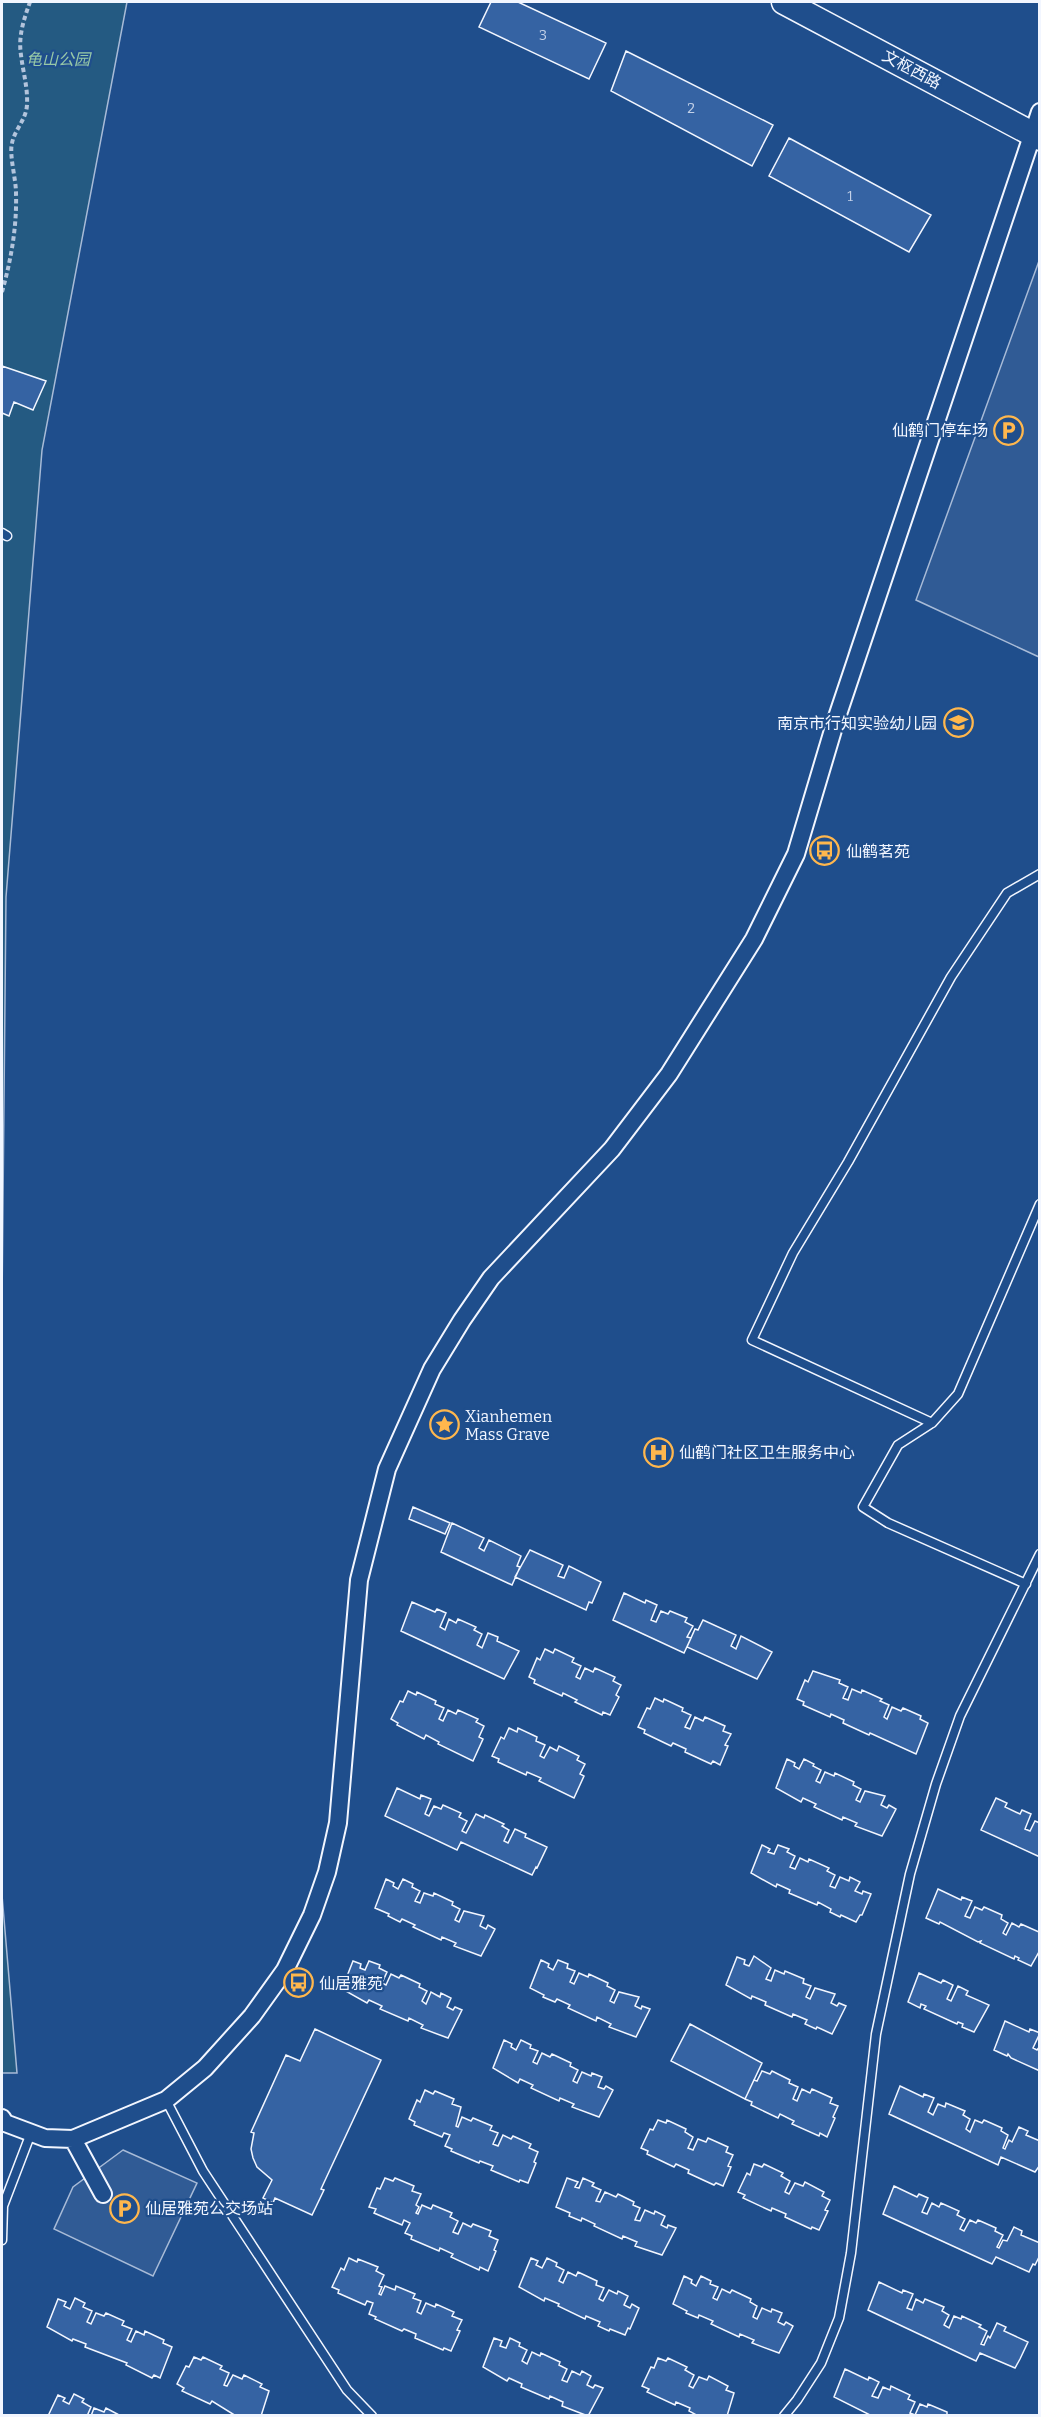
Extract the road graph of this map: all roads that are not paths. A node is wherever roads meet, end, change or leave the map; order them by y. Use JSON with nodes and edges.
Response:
{"nodes":[{"id":1,"x":784,"y":2,"type":"edge"},
{"id":2,"x":1037,"y":128,"type":"edge"},
{"id":3,"x":1040,"y":874,"type":"edge"},
{"id":4,"x":1040,"y":1204,"type":"edge"},
{"id":5,"x":932,"y":1423,"type":"junction"},
{"id":6,"x":1040,"y":1554,"type":"edge"},
{"id":7,"x":1026,"y":1584,"type":"junction"},
{"id":8,"x":166,"y":2100,"type":"junction"},
{"id":9,"x":3,"y":2122,"type":"edge"},
{"id":10,"x":31,"y":2133,"type":"junction"},
{"id":11,"x":74,"y":2139,"type":"junction"},
{"id":12,"x":103,"y":2194,"type":"dead end"},
{"id":13,"x":2,"y":2240,"type":"edge"},
{"id":14,"x":372,"y":2415,"type":"edge"},
{"id":15,"x":784,"y":2415,"type":"edge"}],
"edges":[{"from":1,"to":2,"type":"street","name":"文枢西路"},
{"from":2,"to":8,"type":"street"},
{"from":3,"to":5,"type":"lane"},
{"from":4,"to":5,"type":"lane"},
{"from":5,"to":7,"type":"lane"},
{"from":6,"to":7,"type":"lane"},
{"from":7,"to":15,"type":"lane"},
{"from":8,"to":11,"type":"street"},
{"from":8,"to":14,"type":"lane"},
{"from":9,"to":10,"type":"street"},
{"from":10,"to":11,"type":"street"},
{"from":10,"to":13,"type":"lane"},
{"from":11,"to":12,"type":"street"}]}
